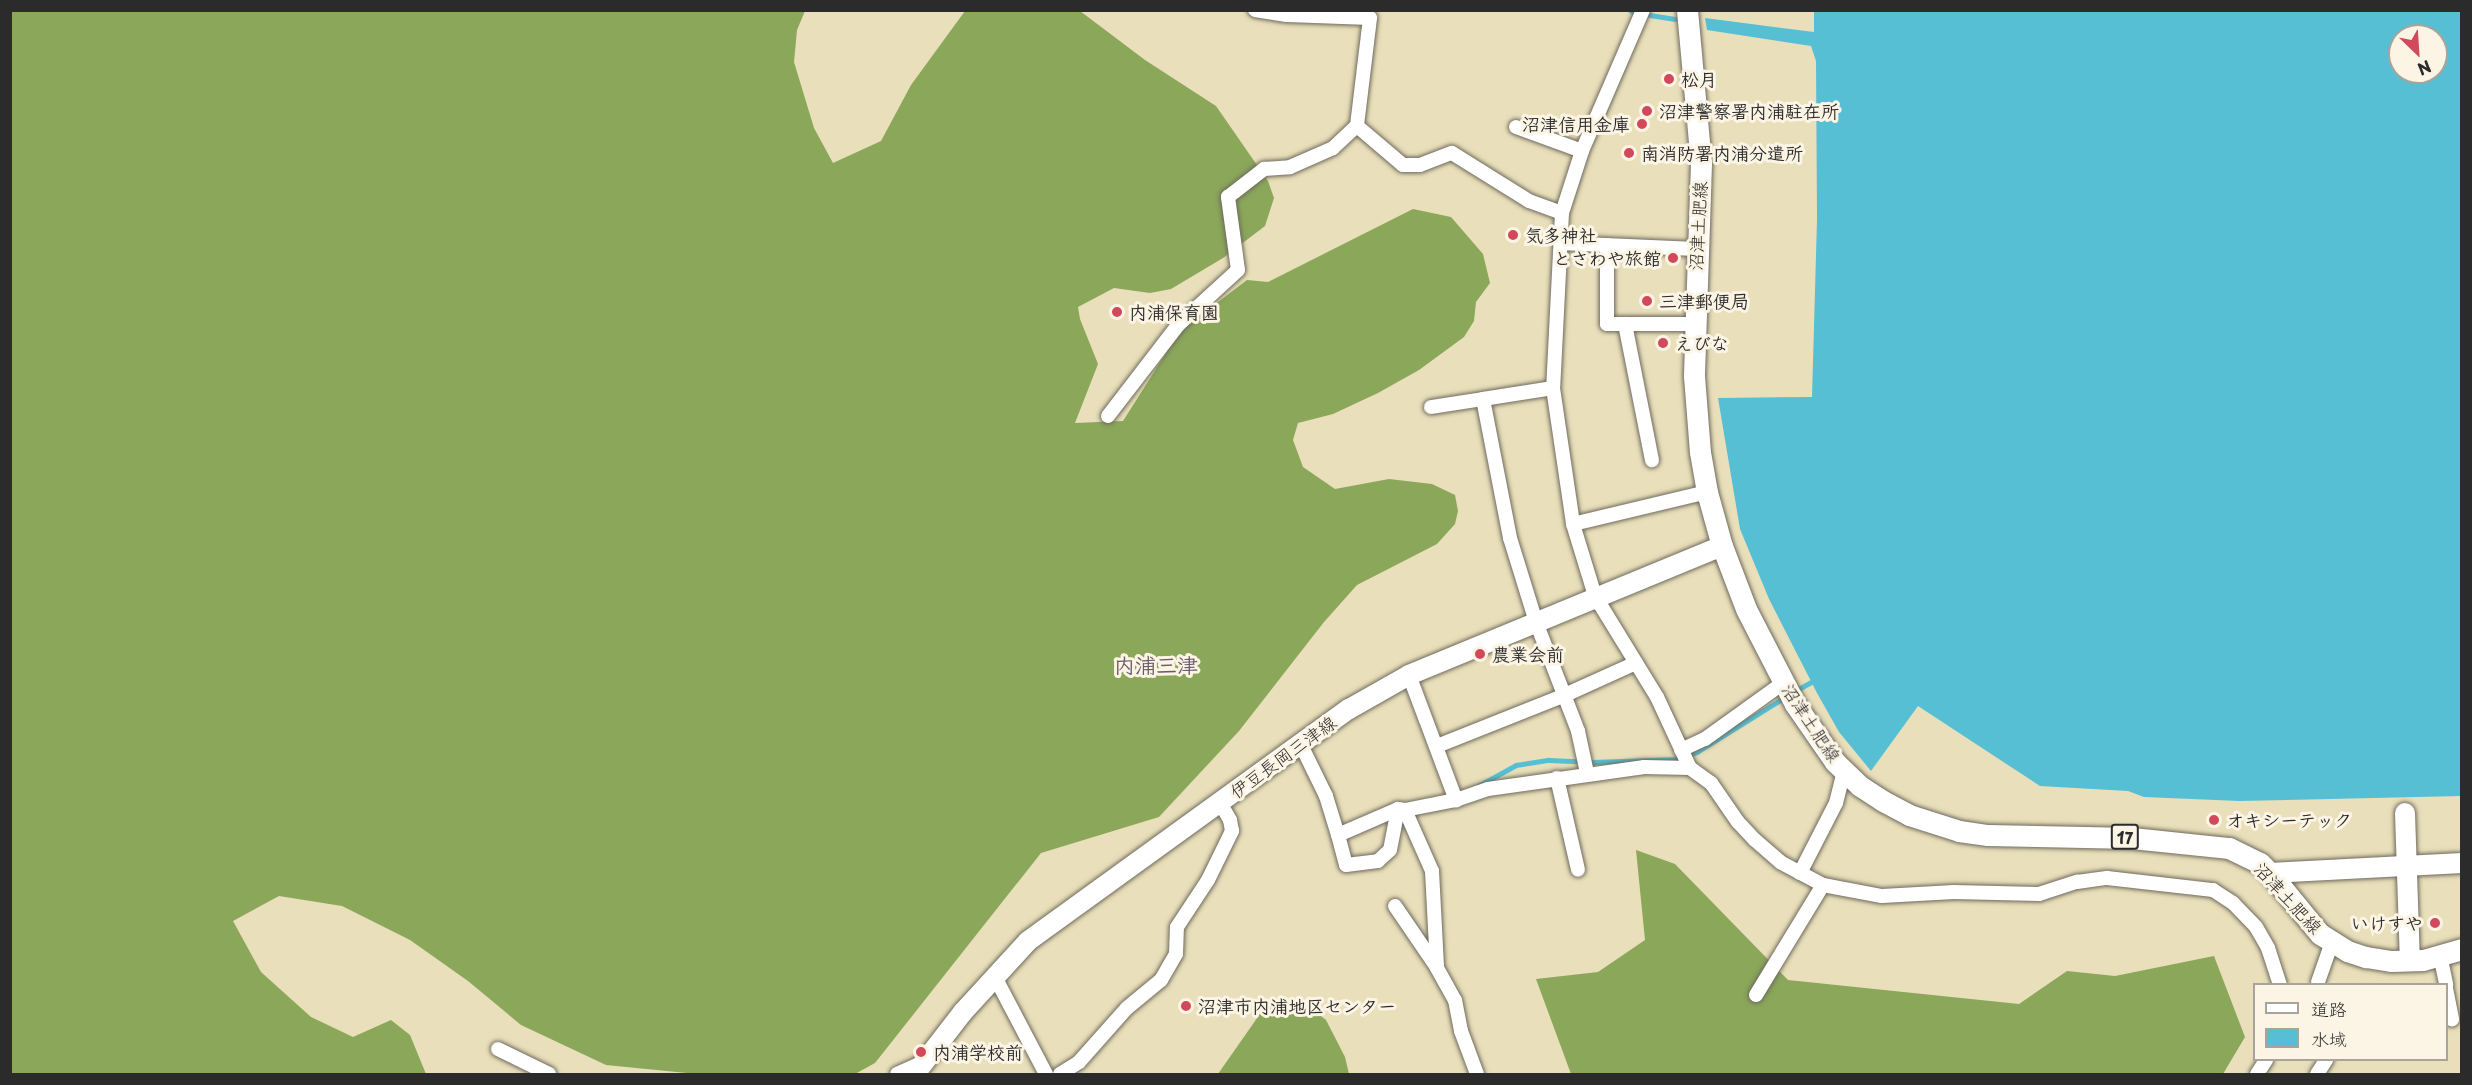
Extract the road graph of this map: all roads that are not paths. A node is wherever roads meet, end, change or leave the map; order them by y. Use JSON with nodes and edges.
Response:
{"nodes":[{"id":1,"x":1254,"y":10,"type":"edge"},
{"id":2,"x":1644,"y":10,"type":"edge"},
{"id":3,"x":1687,"y":10,"type":"edge"},
{"id":4,"x":1335,"y":13,"type":"edge"},
{"id":5,"x":1357,"y":126,"type":"junction"},
{"id":6,"x":1516,"y":127,"type":"dead end"},
{"id":7,"x":1582,"y":151,"type":"junction"},
{"id":8,"x":1562,"y":213,"type":"junction"},
{"id":9,"x":1560,"y":243,"type":"junction"},
{"id":10,"x":1607,"y":245,"type":"junction"},
{"id":11,"x":1696,"y":249,"type":"junction"},
{"id":12,"x":1625,"y":324,"type":"junction"},
{"id":13,"x":1695,"y":324,"type":"junction"},
{"id":14,"x":1553,"y":388,"type":"junction"},
{"id":15,"x":1483,"y":399,"type":"junction"},
{"id":16,"x":1431,"y":407,"type":"dead end"},
{"id":17,"x":1108,"y":416,"type":"dead end"},
{"id":18,"x":1652,"y":460,"type":"dead end"},
{"id":19,"x":1707,"y":492,"type":"junction"},
{"id":20,"x":1573,"y":524,"type":"junction"},
{"id":21,"x":1722,"y":546,"type":"junction"},
{"id":22,"x":1595,"y":596,"type":"junction"},
{"id":23,"x":1536,"y":622,"type":"junction"},
{"id":24,"x":1636,"y":663,"type":"junction"},
{"id":25,"x":1409,"y":675,"type":"junction"},
{"id":26,"x":1784,"y":683,"type":"junction"},
{"id":27,"x":1565,"y":695,"type":"junction"},
{"id":28,"x":1301,"y":745,"type":"junction"},
{"id":29,"x":1437,"y":746,"type":"junction"},
{"id":30,"x":1682,"y":750,"type":"junction"},
{"id":31,"x":1690,"y":768,"type":"junction"},
{"id":32,"x":1844,"y":771,"type":"junction"},
{"id":33,"x":1587,"y":773,"type":"junction"},
{"id":34,"x":1557,"y":778,"type":"junction"},
{"id":35,"x":1456,"y":800,"type":"junction"},
{"id":36,"x":1220,"y":802,"type":"junction"},
{"id":37,"x":1401,"y":809,"type":"junction"},
{"id":38,"x":2405,"y":813,"type":"dead end"},
{"id":39,"x":1338,"y":835,"type":"junction"},
{"id":40,"x":2462,"y":864,"type":"edge"},
{"id":41,"x":2406,"y":865,"type":"junction"},
{"id":42,"x":1578,"y":870,"type":"dead end"},
{"id":43,"x":1800,"y":873,"type":"junction"},
{"id":44,"x":2270,"y":873,"type":"junction"},
{"id":45,"x":1823,"y":885,"type":"junction"},
{"id":46,"x":1395,"y":906,"type":"dead end"},
{"id":47,"x":2332,"y":942,"type":"junction"},
{"id":48,"x":2462,"y":949,"type":"edge"},
{"id":49,"x":2440,"y":956,"type":"junction"},
{"id":50,"x":2410,"y":961,"type":"junction"},
{"id":51,"x":1437,"y":968,"type":"junction"},
{"id":52,"x":995,"y":977,"type":"junction"},
{"id":53,"x":2318,"y":981,"type":"dead end"},
{"id":54,"x":2280,"y":983,"type":"edge"},
{"id":55,"x":2445,"y":983,"type":"edge"},
{"id":56,"x":1756,"y":995,"type":"dead end"},
{"id":57,"x":2448,"y":995,"type":"edge"},
{"id":58,"x":2453,"y":1018,"type":"edge"},
{"id":59,"x":498,"y":1049,"type":"dead end"},
{"id":60,"x":2265,"y":1061,"type":"edge"},
{"id":61,"x":919,"y":1069,"type":"edge"},
{"id":62,"x":549,"y":1074,"type":"edge"},
{"id":63,"x":897,"y":1074,"type":"edge"},
{"id":64,"x":1046,"y":1074,"type":"edge"},
{"id":65,"x":1060,"y":1074,"type":"edge"},
{"id":66,"x":1477,"y":1074,"type":"edge"},
{"id":67,"x":2257,"y":1074,"type":"edge"}],
"edges":[{"from":1,"to":4,"type":"street"},
{"from":2,"to":7,"type":"street"},
{"from":3,"to":11,"type":"main road","name":"沼津土肥線","number":"17"},
{"from":4,"to":5,"type":"street"},
{"from":5,"to":8,"type":"street"},
{"from":5,"to":17,"type":"street"},
{"from":6,"to":7,"type":"street"},
{"from":7,"to":8,"type":"street"},
{"from":8,"to":9,"type":"street"},
{"from":9,"to":10,"type":"street"},
{"from":9,"to":14,"type":"street"},
{"from":10,"to":11,"type":"street"},
{"from":10,"to":12,"type":"street"},
{"from":11,"to":13,"type":"main road","name":"沼津土肥線","number":"17"},
{"from":12,"to":13,"type":"street"},
{"from":12,"to":18,"type":"street"},
{"from":13,"to":19,"type":"main road","name":"沼津土肥線","number":"17"},
{"from":14,"to":15,"type":"street"},
{"from":14,"to":20,"type":"street"},
{"from":15,"to":16,"type":"street"},
{"from":15,"to":23,"type":"street"},
{"from":19,"to":20,"type":"street"},
{"from":19,"to":21,"type":"main road","name":"沼津土肥線","number":"17"},
{"from":20,"to":22,"type":"street"},
{"from":21,"to":22,"type":"main road","name":"伊豆長岡三津線"},
{"from":21,"to":26,"type":"main road","name":"沼津土肥線","number":"17"},
{"from":22,"to":23,"type":"main road","name":"伊豆長岡三津線"},
{"from":22,"to":24,"type":"street"},
{"from":23,"to":25,"type":"main road","name":"伊豆長岡三津線"},
{"from":23,"to":27,"type":"street"},
{"from":24,"to":27,"type":"street"},
{"from":24,"to":30,"type":"street"},
{"from":25,"to":28,"type":"main road","name":"伊豆長岡三津線"},
{"from":25,"to":29,"type":"street"},
{"from":26,"to":30,"type":"street"},
{"from":26,"to":32,"type":"main road","name":"沼津土肥線","number":"17"},
{"from":27,"to":29,"type":"street"},
{"from":27,"to":33,"type":"street"},
{"from":28,"to":36,"type":"main road","name":"伊豆長岡三津線"},
{"from":28,"to":39,"type":"street"},
{"from":29,"to":35,"type":"street"},
{"from":30,"to":31,"type":"street"},
{"from":31,"to":33,"type":"street"},
{"from":31,"to":43,"type":"street"},
{"from":32,"to":43,"type":"street"},
{"from":32,"to":44,"type":"main road","name":"沼津土肥線","number":"17"},
{"from":33,"to":34,"type":"street"},
{"from":34,"to":35,"type":"street"},
{"from":34,"to":42,"type":"street"},
{"from":35,"to":37,"type":"street"},
{"from":36,"to":52,"type":"main road","name":"伊豆長岡三津線"},
{"from":36,"to":65,"type":"street"},
{"from":37,"to":39,"type":"street"},
{"from":37,"to":39,"type":"street"},
{"from":37,"to":51,"type":"street"},
{"from":38,"to":41,"type":"main road"},
{"from":40,"to":41,"type":"main road"},
{"from":41,"to":44,"type":"main road"},
{"from":41,"to":50,"type":"main road"},
{"from":43,"to":45,"type":"street"},
{"from":44,"to":47,"type":"main road","name":"沼津土肥線","number":"17"},
{"from":45,"to":54,"type":"street"},
{"from":45,"to":56,"type":"street"},
{"from":46,"to":51,"type":"street"},
{"from":47,"to":50,"type":"main road","name":"沼津土肥線","number":"17"},
{"from":47,"to":53,"type":"street"},
{"from":48,"to":49,"type":"main road","name":"沼津土肥線","number":"17"},
{"from":49,"to":50,"type":"main road","name":"沼津土肥線","number":"17"},
{"from":49,"to":55,"type":"street"},
{"from":51,"to":66,"type":"street"},
{"from":52,"to":61,"type":"main road","name":"伊豆長岡三津線"},
{"from":52,"to":64,"type":"street"},
{"from":57,"to":58,"type":"street"},
{"from":59,"to":62,"type":"street"},
{"from":60,"to":67,"type":"street"},
{"from":61,"to":63,"type":"street"}]}
